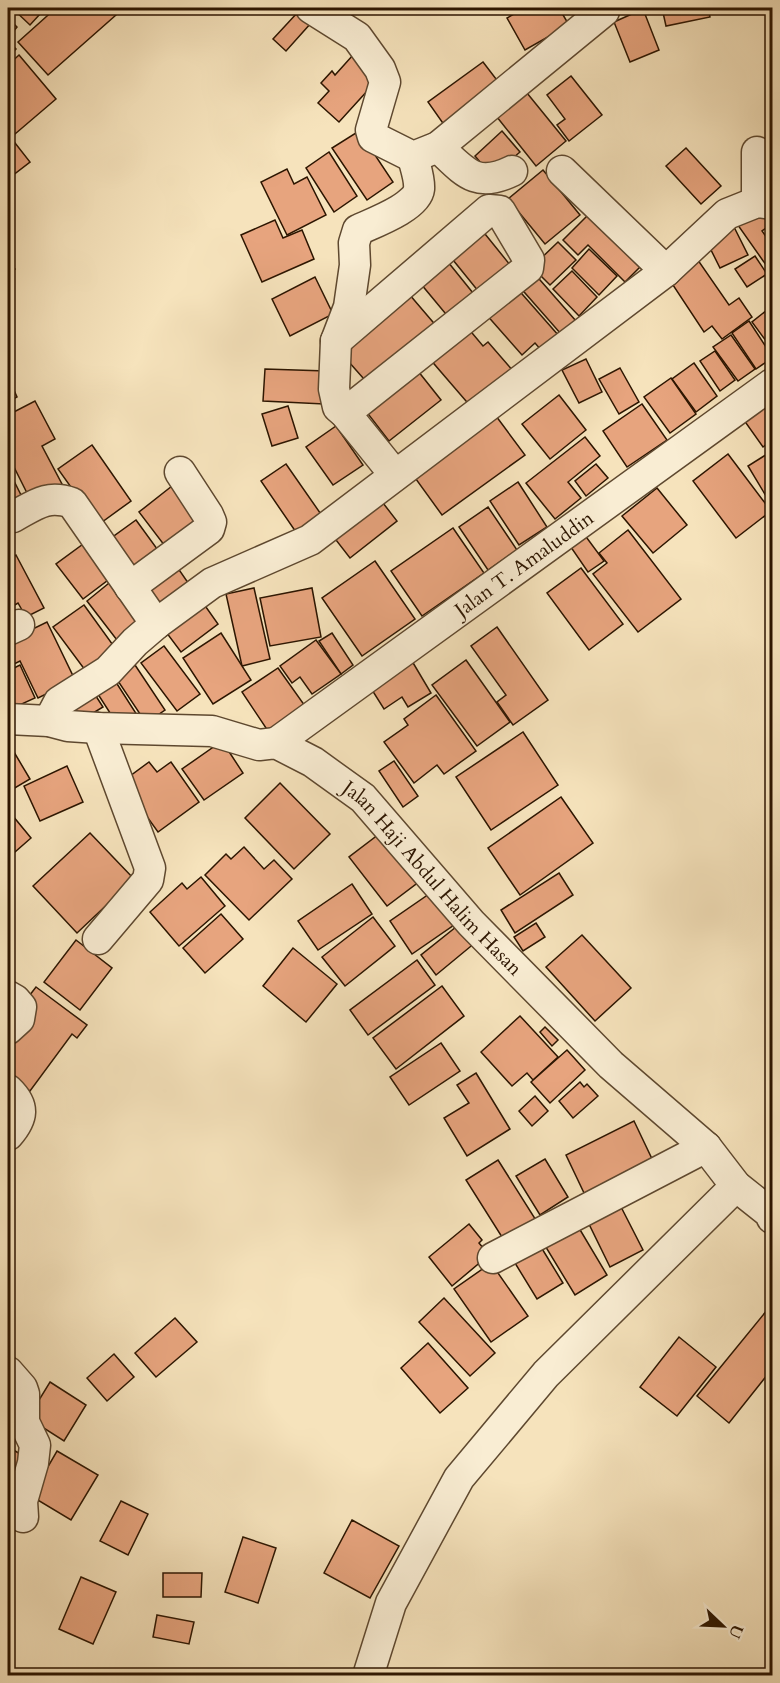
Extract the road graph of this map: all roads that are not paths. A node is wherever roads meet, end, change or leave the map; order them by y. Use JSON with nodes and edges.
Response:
{"nodes":[{"id":1,"x":311,"y":8,"type":"edge"},
{"id":2,"x":604,"y":11,"type":"dead end"},
{"id":3,"x":425,"y":152,"type":"junction"},
{"id":4,"x":757,"y":152,"type":"dead end"},
{"id":5,"x":512,"y":171,"type":"dead end"},
{"id":6,"x":562,"y":171,"type":"dead end"},
{"id":7,"x":765,"y":203,"type":"edge"},
{"id":8,"x":666,"y":271,"type":"junction"},
{"id":9,"x":336,"y":341,"type":"junction"},
{"id":10,"x":772,"y":384,"type":"edge"},
{"id":11,"x":345,"y":412,"type":"junction"},
{"id":12,"x":180,"y":472,"type":"dead end"},
{"id":13,"x":395,"y":475,"type":"junction"},
{"id":14,"x":13,"y":517,"type":"dead end"},
{"id":15,"x":130,"y":587,"type":"junction"},
{"id":16,"x":156,"y":624,"type":"junction"},
{"id":17,"x":8,"y":719,"type":"edge"},
{"id":18,"x":49,"y":721,"type":"junction"},
{"id":19,"x":98,"y":728,"type":"junction"},
{"id":20,"x":276,"y":743,"type":"junction"},
{"id":21,"x":98,"y":939,"type":"dead end"},
{"id":22,"x":8,"y":996,"type":"edge"},
{"id":23,"x":8,"y":1029,"type":"edge"},
{"id":24,"x":8,"y":1090,"type":"edge"},
{"id":25,"x":8,"y":1135,"type":"edge"},
{"id":26,"x":706,"y":1147,"type":"junction"},
{"id":27,"x":736,"y":1186,"type":"junction"},
{"id":28,"x":772,"y":1212,"type":"edge"},
{"id":29,"x":493,"y":1258,"type":"dead end"},
{"id":30,"x":8,"y":1372,"type":"edge"},
{"id":31,"x":23,"y":1517,"type":"dead end"},
{"id":32,"x":368,"y":1676,"type":"edge"}],
"edges":[{"from":1,"to":3,"type":"street"},
{"from":2,"to":3,"type":"street"},
{"from":3,"to":5,"type":"street"},
{"from":3,"to":9,"type":"street"},
{"from":4,"to":7,"type":"street"},
{"from":6,"to":8,"type":"street"},
{"from":7,"to":8,"type":"street"},
{"from":8,"to":13,"type":"street"},
{"from":9,"to":11,"type":"street"},
{"from":9,"to":11,"type":"street"},
{"from":10,"to":20,"type":"street","name":"Jalan T. Amaluddin"},
{"from":11,"to":13,"type":"street"},
{"from":12,"to":15,"type":"street"},
{"from":13,"to":16,"type":"street"},
{"from":14,"to":15,"type":"street"},
{"from":15,"to":16,"type":"street"},
{"from":16,"to":18,"type":"street"},
{"from":17,"to":18,"type":"street","name":"Jalan Haji Abdul Halim Hasan"},
{"from":18,"to":19,"type":"street","name":"Jalan Haji Abdul Halim Hasan"},
{"from":19,"to":20,"type":"street","name":"Jalan Haji Abdul Halim Hasan"},
{"from":19,"to":21,"type":"street"},
{"from":20,"to":26,"type":"street","name":"Jalan Haji Abdul Halim Hasan"},
{"from":22,"to":23,"type":"street"},
{"from":24,"to":25,"type":"street"},
{"from":26,"to":27,"type":"street","name":"Jalan Haji Abdul Halim Hasan"},
{"from":26,"to":29,"type":"street"},
{"from":27,"to":28,"type":"street","name":"Jalan Haji Abdul Halim Hasan"},
{"from":27,"to":32,"type":"street"},
{"from":30,"to":31,"type":"street"}]}
